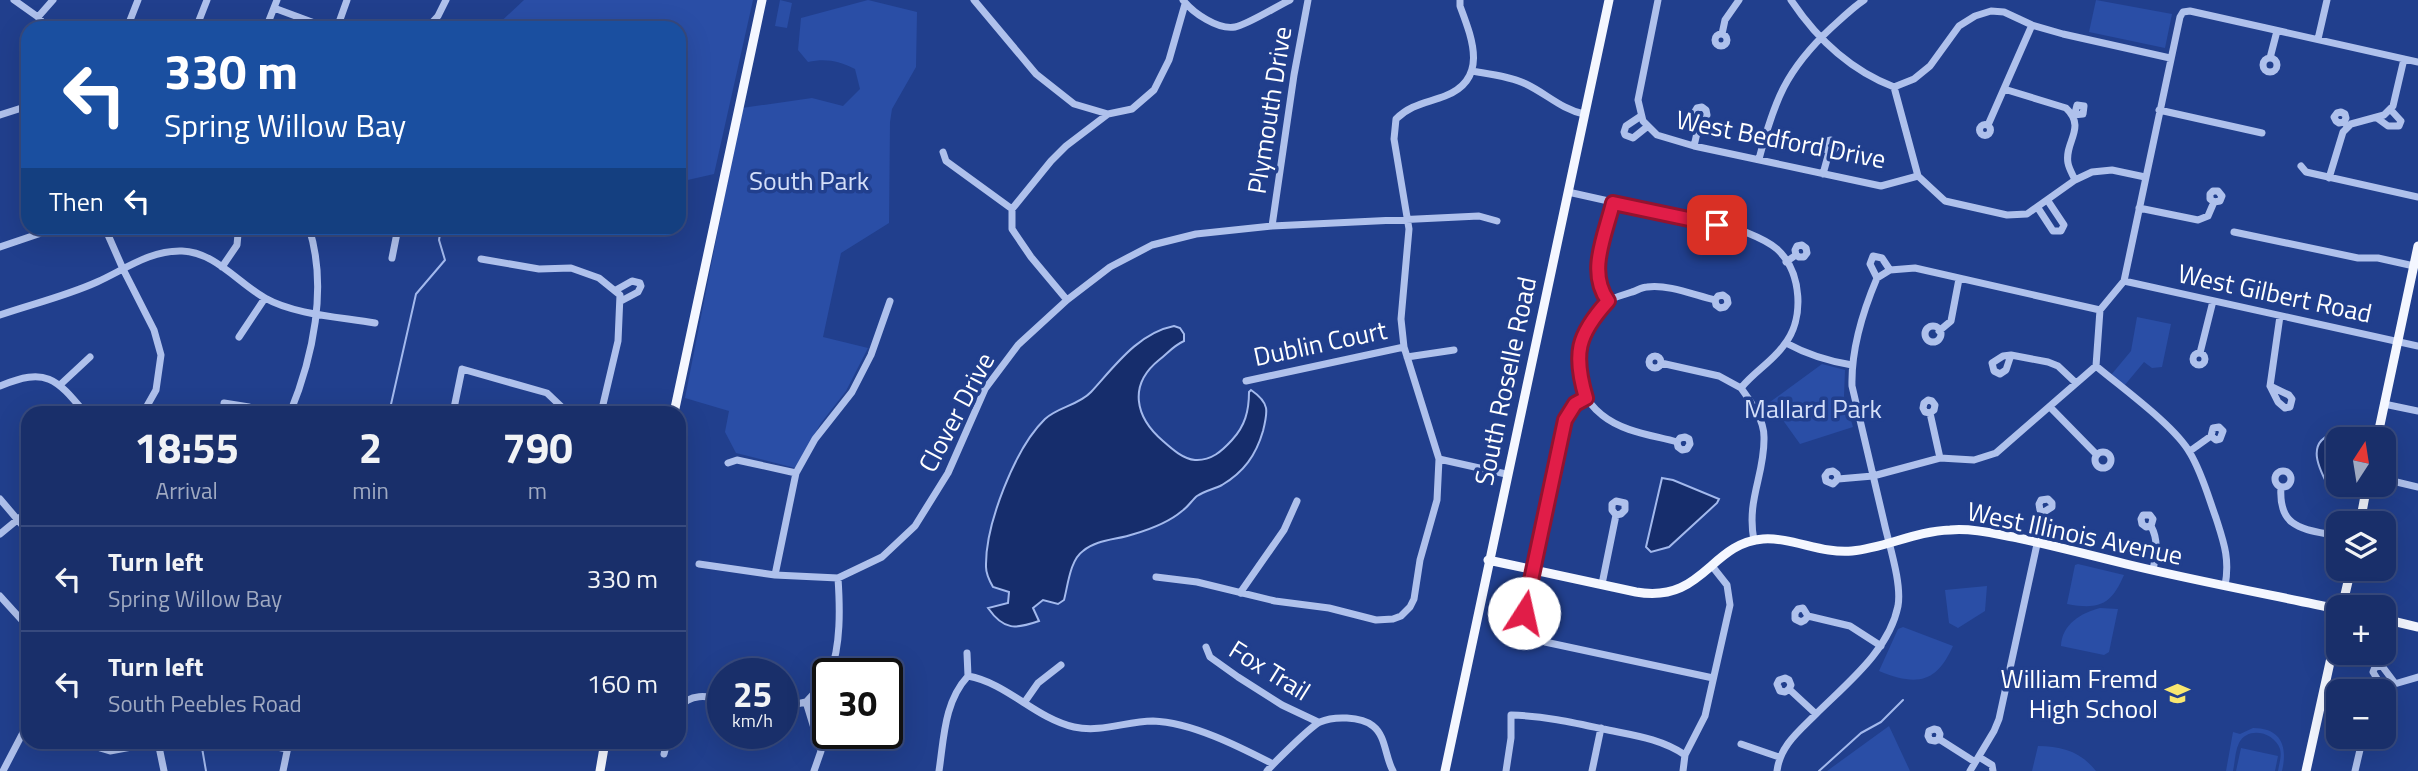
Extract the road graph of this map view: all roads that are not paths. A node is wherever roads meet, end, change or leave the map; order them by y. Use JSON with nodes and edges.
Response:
{"nodes":[{"id":1,"x":14,"y":0,"type":"edge"},
{"id":2,"x":53,"y":0,"type":"edge"},
{"id":3,"x":138,"y":0,"type":"edge"},
{"id":4,"x":206,"y":0,"type":"edge"},
{"id":5,"x":277,"y":0,"type":"edge"},
{"id":6,"x":347,"y":0,"type":"edge"},
{"id":7,"x":446,"y":0,"type":"edge"},
{"id":8,"x":762,"y":0,"type":"edge"},
{"id":9,"x":974,"y":0,"type":"edge"},
{"id":10,"x":1290,"y":0,"type":"edge"},
{"id":11,"x":1308,"y":0,"type":"edge"},
{"id":12,"x":1460,"y":0,"type":"edge"},
{"id":13,"x":1609,"y":0,"type":"edge"},
{"id":14,"x":1658,"y":0,"type":"edge"},
{"id":15,"x":1739,"y":0,"type":"edge"},
{"id":16,"x":1791,"y":0,"type":"edge"},
{"id":17,"x":1864,"y":0,"type":"edge"},
{"id":18,"x":2327,"y":0,"type":"edge"},
{"id":19,"x":1184,"y":2,"type":"edge"},
{"id":20,"x":274,"y":8,"type":"junction"},
{"id":21,"x":38,"y":17,"type":"junction"},
{"id":22,"x":41,"y":21,"type":"edge"},
{"id":23,"x":130,"y":21,"type":"edge"},
{"id":24,"x":198,"y":21,"type":"edge"},
{"id":25,"x":269,"y":21,"type":"edge"},
{"id":26,"x":309,"y":21,"type":"edge"},
{"id":27,"x":340,"y":21,"type":"edge"},
{"id":28,"x":433,"y":21,"type":"edge"},
{"id":29,"x":2032,"y":25,"type":"junction"},
{"id":30,"x":2277,"y":31,"type":"junction"},
{"id":31,"x":1722,"y":34,"type":"dead end"},
{"id":32,"x":1820,"y":38,"type":"junction"},
{"id":33,"x":2318,"y":40,"type":"junction"},
{"id":34,"x":2170,"y":58,"type":"junction"},
{"id":35,"x":2270,"y":58,"type":"dead end"},
{"id":36,"x":2404,"y":59,"type":"junction"},
{"id":37,"x":2418,"y":62,"type":"edge"},
{"id":38,"x":1472,"y":71,"type":"junction"},
{"id":39,"x":1894,"y":87,"type":"junction"},
{"id":40,"x":2004,"y":89,"type":"junction"},
{"id":41,"x":21,"y":108,"type":"edge"},
{"id":42,"x":2390,"y":109,"type":"junction"},
{"id":43,"x":2159,"y":110,"type":"junction"},
{"id":44,"x":1108,"y":114,"type":"junction"},
{"id":45,"x":1584,"y":114,"type":"junction"},
{"id":46,"x":0,"y":115,"type":"edge"},
{"id":47,"x":2377,"y":118,"type":"junction"},
{"id":48,"x":1700,"y":120,"type":"dead end"},
{"id":49,"x":1988,"y":125,"type":"dead end"},
{"id":50,"x":2262,"y":134,"type":"dead end"},
{"id":51,"x":1694,"y":146,"type":"junction"},
{"id":52,"x":943,"y":152,"type":"dead end"},
{"id":53,"x":1829,"y":152,"type":"dead end"},
{"id":54,"x":1759,"y":159,"type":"junction"},
{"id":55,"x":2301,"y":166,"type":"dead end"},
{"id":56,"x":1823,"y":174,"type":"junction"},
{"id":57,"x":1918,"y":176,"type":"junction"},
{"id":58,"x":2145,"y":177,"type":"junction"},
{"id":59,"x":2329,"y":178,"type":"junction"},
{"id":60,"x":2075,"y":180,"type":"junction"},
{"id":61,"x":1568,"y":192,"type":"junction"},
{"id":62,"x":2418,"y":197,"type":"edge"},
{"id":63,"x":2048,"y":201,"type":"junction"},
{"id":64,"x":2214,"y":202,"type":"dead end"},
{"id":65,"x":1613,"y":203,"type":"junction"},
{"id":66,"x":2038,"y":208,"type":"junction"},
{"id":67,"x":2139,"y":208,"type":"junction"},
{"id":68,"x":1012,"y":209,"type":"junction"},
{"id":69,"x":1408,"y":219,"type":"junction"},
{"id":70,"x":1497,"y":221,"type":"dead end"},
{"id":71,"x":1272,"y":226,"type":"junction"},
{"id":72,"x":2234,"y":232,"type":"dead end"},
{"id":73,"x":34,"y":235,"type":"edge"},
{"id":74,"x":108,"y":235,"type":"edge"},
{"id":75,"x":238,"y":235,"type":"edge"},
{"id":76,"x":313,"y":235,"type":"edge"},
{"id":77,"x":397,"y":235,"type":"edge"},
{"id":78,"x":2418,"y":246,"type":"edge"},
{"id":79,"x":0,"y":247,"type":"edge"},
{"id":80,"x":1796,"y":255,"type":"dead end"},
{"id":81,"x":392,"y":258,"type":"dead end"},
{"id":82,"x":481,"y":259,"type":"dead end"},
{"id":83,"x":1786,"y":262,"type":"junction"},
{"id":84,"x":222,"y":267,"type":"junction"},
{"id":85,"x":122,"y":269,"type":"junction"},
{"id":86,"x":1890,"y":270,"type":"junction"},
{"id":87,"x":2415,"y":271,"type":"edge"},
{"id":88,"x":1877,"y":278,"type":"junction"},
{"id":89,"x":1959,"y":279,"type":"junction"},
{"id":90,"x":2124,"y":281,"type":"junction"},
{"id":91,"x":265,"y":298,"type":"junction"},
{"id":92,"x":1067,"y":300,"type":"junction"},
{"id":93,"x":1715,"y":300,"type":"dead end"},
{"id":94,"x":890,"y":301,"type":"dead end"},
{"id":95,"x":1608,"y":301,"type":"junction"},
{"id":96,"x":2213,"y":302,"type":"junction"},
{"id":97,"x":2100,"y":310,"type":"junction"},
{"id":98,"x":316,"y":313,"type":"junction"},
{"id":99,"x":0,"y":315,"type":"edge"},
{"id":100,"x":2280,"y":316,"type":"junction"},
{"id":101,"x":374,"y":323,"type":"dead end"},
{"id":102,"x":1940,"y":331,"type":"dead end"},
{"id":103,"x":239,"y":337,"type":"dead end"},
{"id":104,"x":2398,"y":341,"type":"junction"},
{"id":105,"x":1786,"y":343,"type":"junction"},
{"id":106,"x":2418,"y":346,"type":"edge"},
{"id":107,"x":1404,"y":347,"type":"junction"},
{"id":108,"x":1454,"y":350,"type":"dead end"},
{"id":109,"x":2200,"y":353,"type":"dead end"},
{"id":110,"x":2011,"y":355,"type":"dead end"},
{"id":111,"x":90,"y":357,"type":"dead end"},
{"id":112,"x":1407,"y":357,"type":"junction"},
{"id":113,"x":1661,"y":363,"type":"dead end"},
{"id":114,"x":1852,"y":365,"type":"junction"},
{"id":115,"x":2096,"y":366,"type":"junction"},
{"id":116,"x":1245,"y":380,"type":"dead end"},
{"id":117,"x":2076,"y":383,"type":"junction"},
{"id":118,"x":61,"y":384,"type":"junction"},
{"id":119,"x":0,"y":386,"type":"edge"},
{"id":120,"x":2270,"y":386,"type":"dead end"},
{"id":121,"x":1741,"y":388,"type":"junction"},
{"id":122,"x":1586,"y":398,"type":"junction"},
{"id":123,"x":224,"y":403,"type":"dead end"},
{"id":124,"x":2384,"y":404,"type":"junction"},
{"id":125,"x":79,"y":406,"type":"edge"},
{"id":126,"x":148,"y":406,"type":"edge"},
{"id":127,"x":244,"y":406,"type":"edge"},
{"id":128,"x":293,"y":406,"type":"edge"},
{"id":129,"x":454,"y":406,"type":"edge"},
{"id":130,"x":561,"y":406,"type":"edge"},
{"id":131,"x":603,"y":406,"type":"edge"},
{"id":132,"x":675,"y":406,"type":"edge"},
{"id":133,"x":2050,"y":407,"type":"junction"},
{"id":134,"x":2418,"y":411,"type":"edge"},
{"id":135,"x":1930,"y":413,"type":"dead end"},
{"id":136,"x":2379,"y":427,"type":"edge"},
{"id":137,"x":2211,"y":436,"type":"dead end"},
{"id":138,"x":1677,"y":442,"type":"dead end"},
{"id":139,"x":2190,"y":452,"type":"junction"},
{"id":140,"x":2097,"y":455,"type":"dead end"},
{"id":141,"x":1940,"y":458,"type":"junction"},
{"id":142,"x":1439,"y":459,"type":"junction"},
{"id":143,"x":728,"y":463,"type":"dead end"},
{"id":144,"x":796,"y":473,"type":"junction"},
{"id":145,"x":1506,"y":474,"type":"junction"},
{"id":146,"x":1873,"y":476,"type":"junction"},
{"id":147,"x":1838,"y":479,"type":"dead end"},
{"id":148,"x":2396,"y":481,"type":"edge"},
{"id":149,"x":2418,"y":486,"type":"edge"},
{"id":150,"x":2281,"y":487,"type":"dead end"},
{"id":151,"x":0,"y":499,"type":"edge"},
{"id":152,"x":1297,"y":501,"type":"dead end"},
{"id":153,"x":2044,"y":512,"type":"dead end"},
{"id":154,"x":1616,"y":514,"type":"dead end"},
{"id":155,"x":21,"y":516,"type":"edge"},
{"id":156,"x":17,"y":520,"type":"junction"},
{"id":157,"x":21,"y":524,"type":"edge"},
{"id":158,"x":2151,"y":526,"type":"dead end"},
{"id":159,"x":2326,"y":533,"type":"edge"},
{"id":160,"x":0,"y":534,"type":"edge"},
{"id":161,"x":1754,"y":541,"type":"junction"},
{"id":162,"x":1889,"y":542,"type":"junction"},
{"id":163,"x":2038,"y":542,"type":"junction"},
{"id":164,"x":1488,"y":560,"type":"junction"},
{"id":165,"x":699,"y":564,"type":"dead end"},
{"id":166,"x":1712,"y":566,"type":"junction"},
{"id":167,"x":1532,"y":569,"type":"junction"},
{"id":168,"x":2153,"y":570,"type":"junction"},
{"id":169,"x":775,"y":575,"type":"junction"},
{"id":170,"x":1156,"y":576,"type":"dead end"},
{"id":171,"x":838,"y":578,"type":"junction"},
{"id":172,"x":1602,"y":584,"type":"junction"},
{"id":173,"x":2225,"y":586,"type":"junction"},
{"id":174,"x":1240,"y":593,"type":"junction"},
{"id":175,"x":0,"y":596,"type":"edge"},
{"id":176,"x":2326,"y":605,"type":"edge"},
{"id":177,"x":1808,"y":615,"type":"dead end"},
{"id":178,"x":21,"y":620,"type":"edge"},
{"id":179,"x":2396,"y":622,"type":"edge"},
{"id":180,"x":2418,"y":627,"type":"edge"},
{"id":181,"x":1881,"y":646,"type":"junction"},
{"id":182,"x":1206,"y":647,"type":"dead end"},
{"id":183,"x":967,"y":653,"type":"dead end"},
{"id":184,"x":836,"y":658,"type":"edge"},
{"id":185,"x":1061,"y":665,"type":"dead end"},
{"id":186,"x":2329,"y":665,"type":"edge"},
{"id":187,"x":968,"y":676,"type":"junction"},
{"id":188,"x":2418,"y":677,"type":"edge"},
{"id":189,"x":1713,"y":678,"type":"junction"},
{"id":190,"x":2377,"y":679,"type":"edge"},
{"id":191,"x":2393,"y":679,"type":"edge"},
{"id":192,"x":2396,"y":682,"type":"edge"},
{"id":193,"x":1790,"y":689,"type":"dead end"},
{"id":194,"x":812,"y":695,"type":"edge"},
{"id":195,"x":707,"y":696,"type":"edge"},
{"id":196,"x":686,"y":701,"type":"edge"},
{"id":197,"x":806,"y":702,"type":"junction"},
{"id":198,"x":798,"y":704,"type":"edge"},
{"id":199,"x":1024,"y":704,"type":"junction"},
{"id":200,"x":1816,"y":714,"type":"junction"},
{"id":201,"x":1318,"y":722,"type":"junction"},
{"id":202,"x":1601,"y":728,"type":"junction"},
{"id":203,"x":21,"y":736,"type":"edge"},
{"id":204,"x":1939,"y":739,"type":"dead end"},
{"id":205,"x":1741,"y":744,"type":"dead end"},
{"id":206,"x":103,"y":749,"type":"edge"},
{"id":207,"x":121,"y":749,"type":"edge"},
{"id":208,"x":159,"y":749,"type":"edge"},
{"id":209,"x":287,"y":749,"type":"edge"},
{"id":210,"x":605,"y":749,"type":"edge"},
{"id":211,"x":665,"y":749,"type":"edge"},
{"id":212,"x":2360,"y":749,"type":"edge"},
{"id":213,"x":664,"y":754,"type":"dead end"},
{"id":214,"x":1685,"y":755,"type":"junction"},
{"id":215,"x":1779,"y":757,"type":"junction"},
{"id":216,"x":1273,"y":764,"type":"junction"},
{"id":217,"x":1975,"y":766,"type":"edge"},
{"id":218,"x":3,"y":771,"type":"edge"},
{"id":219,"x":164,"y":771,"type":"edge"},
{"id":220,"x":283,"y":771,"type":"edge"},
{"id":221,"x":600,"y":771,"type":"edge"},
{"id":222,"x":814,"y":771,"type":"edge"},
{"id":223,"x":939,"y":771,"type":"edge"},
{"id":224,"x":1267,"y":771,"type":"edge"},
{"id":225,"x":1392,"y":771,"type":"edge"},
{"id":226,"x":1445,"y":771,"type":"edge"},
{"id":227,"x":1506,"y":771,"type":"edge"},
{"id":228,"x":1592,"y":771,"type":"edge"},
{"id":229,"x":1683,"y":771,"type":"edge"},
{"id":230,"x":1777,"y":771,"type":"edge"},
{"id":231,"x":1993,"y":771,"type":"edge"},
{"id":232,"x":2306,"y":771,"type":"edge"},
{"id":233,"x":2355,"y":771,"type":"edge"}],
"edges":[{"from":1,"to":21,"type":"street"},
{"from":2,"to":21,"type":"street"},
{"from":3,"to":23,"type":"street"},
{"from":4,"to":24,"type":"street"},
{"from":5,"to":20,"type":"street"},
{"from":6,"to":27,"type":"street"},
{"from":7,"to":28,"type":"street"},
{"from":8,"to":132,"type":"main road"},
{"from":9,"to":44,"type":"street"},
{"from":10,"to":19,"type":"street"},
{"from":11,"to":71,"type":"street","name":"Plymouth Drive"},
{"from":12,"to":38,"type":"street"},
{"from":13,"to":45,"type":"main road","name":"South Roselle Road"},
{"from":14,"to":51,"type":"street","name":"West Bedford Drive"},
{"from":15,"to":31,"type":"street"},
{"from":16,"to":32,"type":"street"},
{"from":17,"to":32,"type":"street"},
{"from":18,"to":33,"type":"street"},
{"from":19,"to":44,"type":"street"},
{"from":20,"to":25,"type":"street"},
{"from":20,"to":26,"type":"street"},
{"from":21,"to":22,"type":"street"},
{"from":29,"to":34,"type":"street"},
{"from":29,"to":39,"type":"street"},
{"from":29,"to":40,"type":"street"},
{"from":30,"to":33,"type":"street"},
{"from":30,"to":34,"type":"street"},
{"from":30,"to":35,"type":"street"},
{"from":32,"to":39,"type":"street"},
{"from":32,"to":54,"type":"street"},
{"from":33,"to":36,"type":"street"},
{"from":34,"to":43,"type":"street"},
{"from":36,"to":37,"type":"street"},
{"from":36,"to":42,"type":"street"},
{"from":38,"to":45,"type":"street"},
{"from":38,"to":69,"type":"street"},
{"from":39,"to":57,"type":"street"},
{"from":40,"to":49,"type":"street"},
{"from":40,"to":60,"type":"street"},
{"from":41,"to":46,"type":"street"},
{"from":42,"to":47,"type":"street"},
{"from":42,"to":47,"type":"street"},
{"from":43,"to":50,"type":"street"},
{"from":43,"to":58,"type":"street"},
{"from":44,"to":68,"type":"street"},
{"from":45,"to":61,"type":"main road","name":"South Roselle Road"},
{"from":47,"to":59,"type":"street"},
{"from":48,"to":51,"type":"street"},
{"from":51,"to":54,"type":"street","name":"West Bedford Drive"},
{"from":52,"to":68,"type":"street"},
{"from":53,"to":56,"type":"street"},
{"from":54,"to":56,"type":"street","name":"West Bedford Drive"},
{"from":55,"to":59,"type":"street"},
{"from":56,"to":57,"type":"street","name":"West Bedford Drive"},
{"from":57,"to":66,"type":"street"},
{"from":58,"to":60,"type":"street"},
{"from":58,"to":67,"type":"street"},
{"from":59,"to":62,"type":"street"},
{"from":60,"to":63,"type":"street"},
{"from":61,"to":65,"type":"street"},
{"from":61,"to":145,"type":"main road","name":"South Roselle Road"},
{"from":63,"to":66,"type":"street"},
{"from":63,"to":66,"type":"street"},
{"from":64,"to":67,"type":"street"},
{"from":65,"to":83,"type":"street"},
{"from":65,"to":95,"type":"street"},
{"from":67,"to":90,"type":"street"},
{"from":68,"to":92,"type":"street"},
{"from":69,"to":70,"type":"street","name":"Clover Drive"},
{"from":69,"to":71,"type":"street","name":"Clover Drive"},
{"from":69,"to":107,"type":"street"},
{"from":71,"to":92,"type":"street","name":"Clover Drive"},
{"from":72,"to":87,"type":"street"},
{"from":73,"to":79,"type":"street"},
{"from":74,"to":85,"type":"street"},
{"from":75,"to":84,"type":"street"},
{"from":76,"to":98,"type":"street"},
{"from":77,"to":81,"type":"street"},
{"from":78,"to":87,"type":"main road"},
{"from":80,"to":83,"type":"street"},
{"from":82,"to":131,"type":"street"},
{"from":83,"to":105,"type":"street"},
{"from":84,"to":85,"type":"street"},
{"from":84,"to":91,"type":"street"},
{"from":85,"to":99,"type":"street"},
{"from":85,"to":126,"type":"street"},
{"from":86,"to":88,"type":"street"},
{"from":86,"to":88,"type":"street"},
{"from":86,"to":89,"type":"street"},
{"from":87,"to":104,"type":"main road"},
{"from":88,"to":114,"type":"street"},
{"from":89,"to":97,"type":"street"},
{"from":89,"to":102,"type":"street"},
{"from":90,"to":96,"type":"street","name":"West Gilbert Road"},
{"from":90,"to":97,"type":"street"},
{"from":91,"to":98,"type":"street"},
{"from":91,"to":103,"type":"street"},
{"from":92,"to":171,"type":"street","name":"Clover Drive"},
{"from":93,"to":95,"type":"street"},
{"from":94,"to":144,"type":"street"},
{"from":95,"to":122,"type":"street"},
{"from":96,"to":100,"type":"street","name":"West Gilbert Road"},
{"from":96,"to":109,"type":"street"},
{"from":97,"to":115,"type":"street"},
{"from":98,"to":101,"type":"street"},
{"from":98,"to":128,"type":"street"},
{"from":100,"to":104,"type":"street","name":"West Gilbert Road"},
{"from":100,"to":120,"type":"street"},
{"from":104,"to":106,"type":"street","name":"West Gilbert Road"},
{"from":104,"to":124,"type":"main road"},
{"from":105,"to":114,"type":"street"},
{"from":105,"to":121,"type":"street"},
{"from":107,"to":112,"type":"street"},
{"from":107,"to":116,"type":"street","name":"Dublin Court"},
{"from":108,"to":112,"type":"street"},
{"from":110,"to":117,"type":"street"},
{"from":111,"to":118,"type":"street"},
{"from":112,"to":142,"type":"street"},
{"from":113,"to":121,"type":"street"},
{"from":114,"to":146,"type":"street"},
{"from":115,"to":117,"type":"street"},
{"from":115,"to":139,"type":"street"},
{"from":117,"to":133,"type":"street"},
{"from":118,"to":119,"type":"street"},
{"from":118,"to":125,"type":"street"},
{"from":121,"to":161,"type":"street"},
{"from":122,"to":138,"type":"street"},
{"from":122,"to":167,"type":"street"},
{"from":123,"to":127,"type":"street"},
{"from":124,"to":134,"type":"street"},
{"from":124,"to":136,"type":"main road"},
{"from":129,"to":130,"type":"street"},
{"from":133,"to":140,"type":"street"},
{"from":133,"to":141,"type":"street"},
{"from":135,"to":141,"type":"street"},
{"from":137,"to":139,"type":"street"},
{"from":139,"to":173,"type":"street"},
{"from":141,"to":146,"type":"street"},
{"from":142,"to":145,"type":"street"},
{"from":142,"to":174,"type":"street"},
{"from":143,"to":144,"type":"street"},
{"from":144,"to":169,"type":"street"},
{"from":145,"to":164,"type":"main road","name":"South Roselle Road"},
{"from":146,"to":147,"type":"street"},
{"from":146,"to":162,"type":"street"},
{"from":148,"to":149,"type":"street"},
{"from":150,"to":159,"type":"street"},
{"from":151,"to":156,"type":"street"},
{"from":152,"to":174,"type":"street"},
{"from":153,"to":163,"type":"street"},
{"from":154,"to":172,"type":"street"},
{"from":155,"to":156,"type":"street"},
{"from":156,"to":157,"type":"street"},
{"from":156,"to":160,"type":"street"},
{"from":158,"to":168,"type":"street"},
{"from":161,"to":162,"type":"main road","name":"West Illinois Avenue"},
{"from":161,"to":166,"type":"main road"},
{"from":162,"to":163,"type":"main road","name":"West Illinois Avenue"},
{"from":162,"to":181,"type":"street"},
{"from":163,"to":168,"type":"main road","name":"West Illinois Avenue"},
{"from":163,"to":217,"type":"street"},
{"from":164,"to":167,"type":"main road"},
{"from":164,"to":226,"type":"main road","name":"South Roselle Road"},
{"from":165,"to":169,"type":"street","name":"Clover Drive"},
{"from":166,"to":172,"type":"main road"},
{"from":166,"to":189,"type":"street"},
{"from":167,"to":172,"type":"main road"},
{"from":167,"to":189,"type":"street"},
{"from":168,"to":173,"type":"main road","name":"West Illinois Avenue"},
{"from":169,"to":171,"type":"street","name":"Clover Drive"},
{"from":170,"to":174,"type":"street"},
{"from":171,"to":184,"type":"street"},
{"from":173,"to":176,"type":"main road","name":"West Illinois Avenue"},
{"from":175,"to":178,"type":"street"},
{"from":177,"to":181,"type":"street"},
{"from":179,"to":180,"type":"main road"},
{"from":181,"to":200,"type":"street"},
{"from":182,"to":201,"type":"street","name":"Fox Trail"},
{"from":183,"to":187,"type":"street"},
{"from":185,"to":199,"type":"street"},
{"from":186,"to":232,"type":"main road"},
{"from":187,"to":199,"type":"street"},
{"from":187,"to":223,"type":"street"},
{"from":188,"to":192,"type":"street"},
{"from":189,"to":214,"type":"street"},
{"from":190,"to":191,"type":"street"},
{"from":193,"to":200,"type":"street"},
{"from":194,"to":197,"type":"street"},
{"from":195,"to":196,"type":"street"},
{"from":197,"to":198,"type":"street"},
{"from":197,"to":222,"type":"street"},
{"from":199,"to":216,"type":"street"},
{"from":200,"to":215,"type":"street"},
{"from":201,"to":216,"type":"street"},
{"from":201,"to":225,"type":"street"},
{"from":202,"to":214,"type":"street"},
{"from":202,"to":227,"type":"street"},
{"from":202,"to":228,"type":"street"},
{"from":203,"to":218,"type":"street"},
{"from":204,"to":217,"type":"street"},
{"from":205,"to":215,"type":"street"},
{"from":206,"to":207,"type":"street"},
{"from":208,"to":219,"type":"street"},
{"from":209,"to":220,"type":"street"},
{"from":210,"to":221,"type":"main road"},
{"from":211,"to":213,"type":"street"},
{"from":212,"to":233,"type":"street"},
{"from":214,"to":229,"type":"street"},
{"from":215,"to":230,"type":"street"},
{"from":216,"to":224,"type":"street"},
{"from":217,"to":231,"type":"street"}]}
